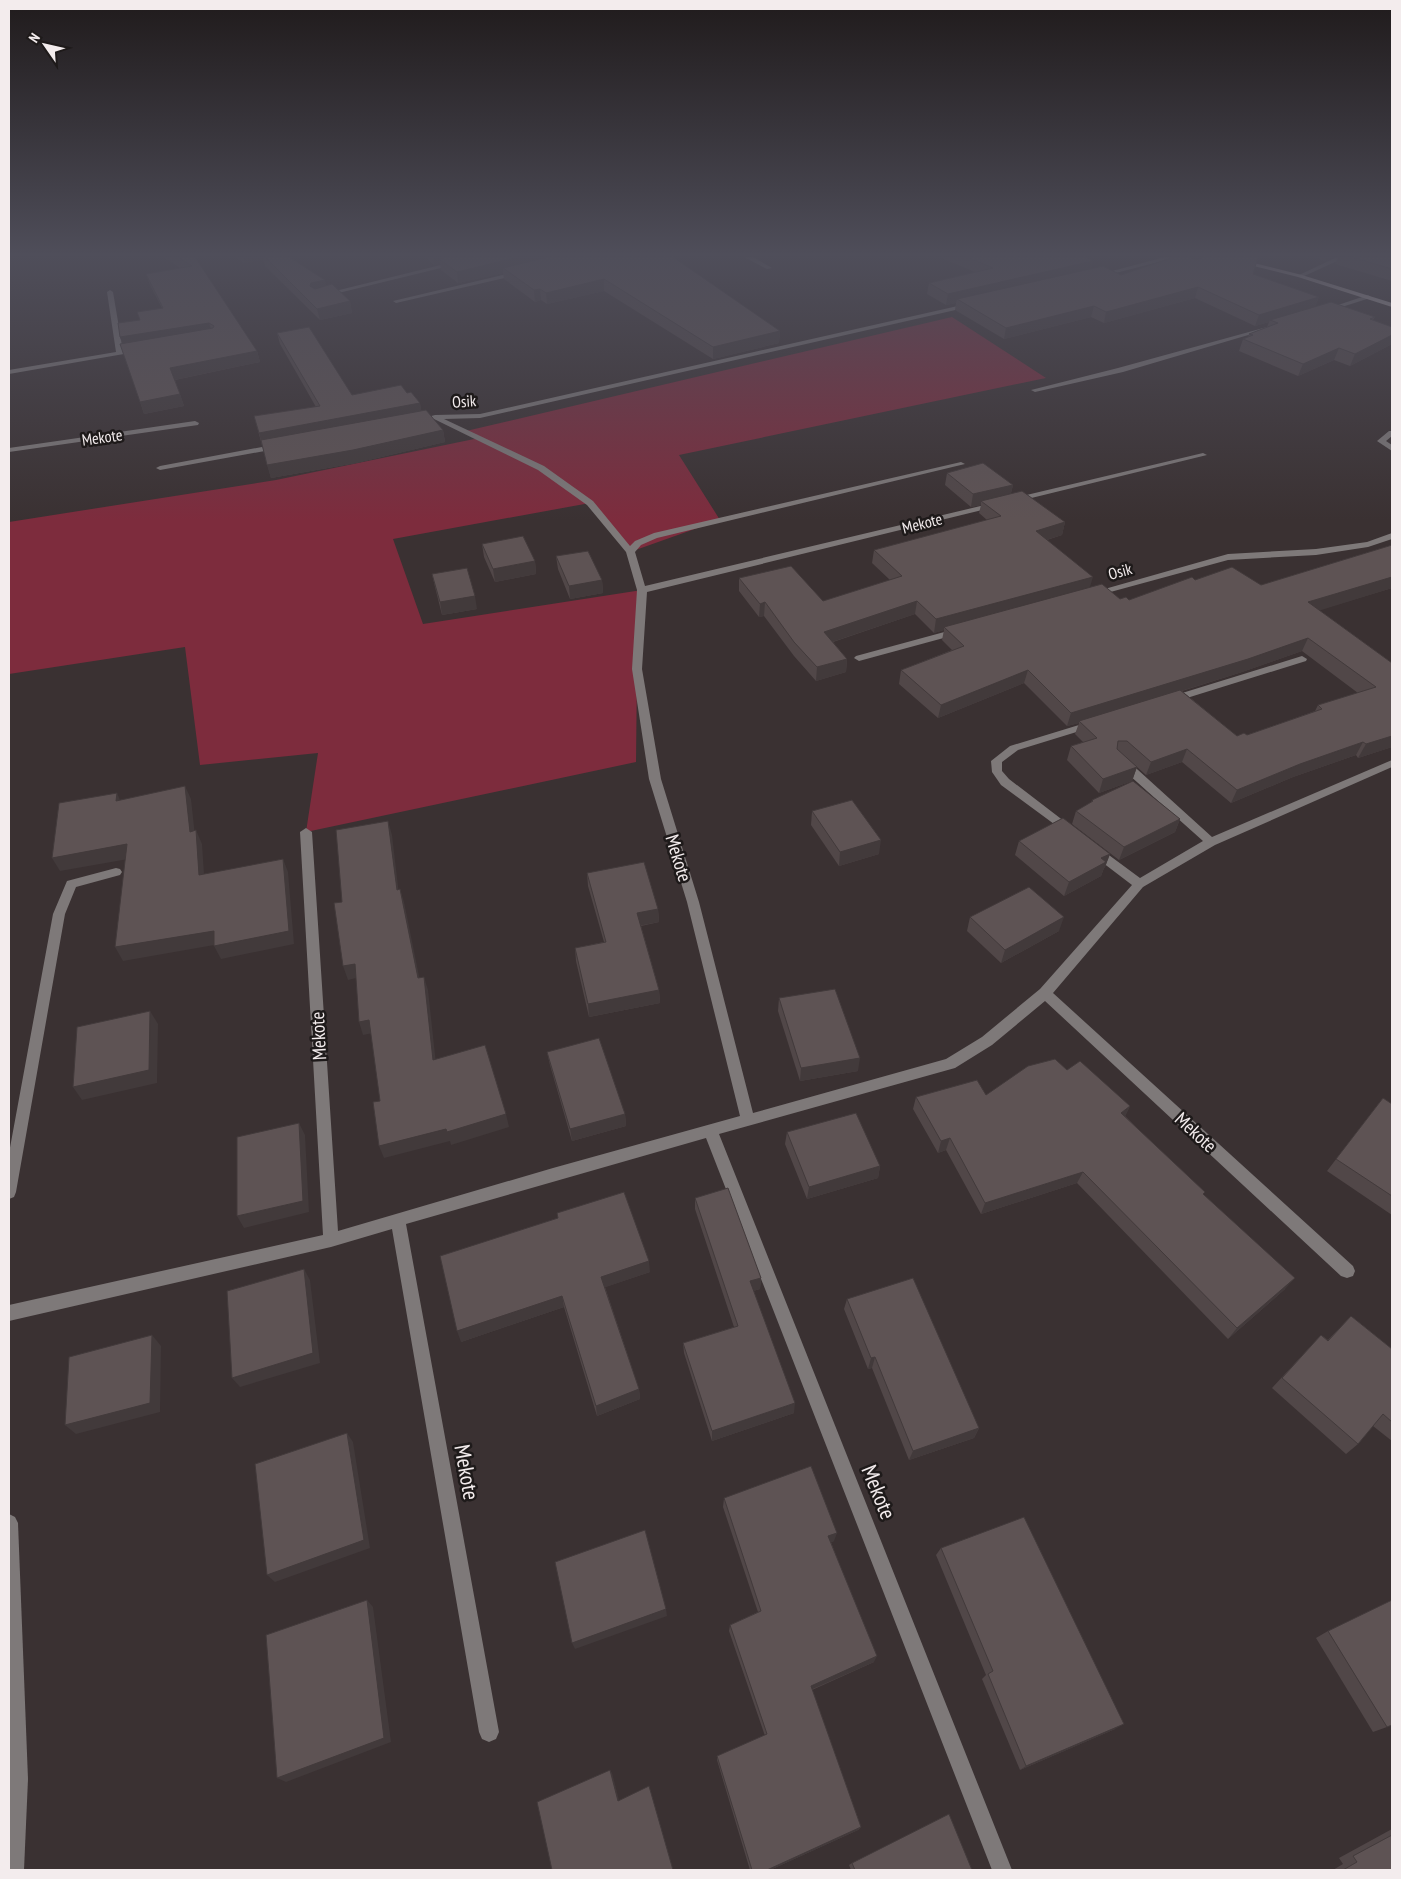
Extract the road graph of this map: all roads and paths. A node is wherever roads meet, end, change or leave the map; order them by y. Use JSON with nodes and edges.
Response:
{"nodes":[{"id":1,"x":119,"y":345,"type":"edge"},
{"id":2,"x":796,"y":345,"type":"edge"},
{"id":3,"x":1209,"y":345,"type":"edge"},
{"id":4,"x":148,"y":348,"type":"edge"},
{"id":5,"x":120,"y":353,"type":"junction"},
{"id":6,"x":9,"y":372,"type":"edge"},
{"id":7,"x":1035,"y":390,"type":"dead end"},
{"id":8,"x":436,"y":418,"type":"junction"},
{"id":9,"x":195,"y":423,"type":"dead end"},
{"id":10,"x":406,"y":423,"type":"edge"},
{"id":11,"x":1392,"y":434,"type":"edge"},
{"id":12,"x":288,"y":444,"type":"edge"},
{"id":13,"x":1392,"y":449,"type":"edge"},
{"id":14,"x":9,"y":450,"type":"edge"},
{"id":15,"x":1203,"y":455,"type":"dead end"},
{"id":16,"x":961,"y":464,"type":"dead end"},
{"id":17,"x":160,"y":468,"type":"dead end"},
{"id":18,"x":1392,"y":536,"type":"edge"},
{"id":19,"x":630,"y":552,"type":"junction"},
{"id":20,"x":642,"y":590,"type":"junction"},
{"id":21,"x":1086,"y":596,"type":"edge"},
{"id":22,"x":973,"y":627,"type":"edge"},
{"id":23,"x":859,"y":658,"type":"dead end"},
{"id":24,"x":1302,"y":659,"type":"edge"},
{"id":25,"x":1162,"y":702,"type":"edge"},
{"id":26,"x":1107,"y":720,"type":"edge"},
{"id":27,"x":1118,"y":758,"type":"edge"},
{"id":28,"x":1392,"y":764,"type":"edge"},
{"id":29,"x":306,"y":832,"type":"dead end"},
{"id":30,"x":1211,"y":842,"type":"junction"},
{"id":31,"x":116,"y":872,"type":"dead end"},
{"id":32,"x":1139,"y":884,"type":"junction"},
{"id":33,"x":1044,"y":993,"type":"junction"},
{"id":34,"x":748,"y":1121,"type":"junction"},
{"id":35,"x":711,"y":1131,"type":"junction"},
{"id":36,"x":9,"y":1192,"type":"edge"},
{"id":37,"x":398,"y":1220,"type":"junction"},
{"id":38,"x":331,"y":1240,"type":"junction"},
{"id":39,"x":1347,"y":1271,"type":"dead end"},
{"id":40,"x":9,"y":1313,"type":"edge"},
{"id":41,"x":9,"y":1524,"type":"edge"},
{"id":42,"x":489,"y":1732,"type":"dead end"},
{"id":43,"x":14,"y":1870,"type":"edge"},
{"id":44,"x":1002,"y":1870,"type":"edge"}],
"edges":[{"from":1,"to":5,"type":"street"},
{"from":2,"to":8,"type":"street","name":"Osik"},
{"from":3,"to":7,"type":"street"},
{"from":4,"to":5,"type":"street"},
{"from":5,"to":6,"type":"street"},
{"from":8,"to":10,"type":"street","name":"Osik"},
{"from":8,"to":19,"type":"street"},
{"from":9,"to":14,"type":"street","name":"Mekote"},
{"from":11,"to":13,"type":"street"},
{"from":12,"to":17,"type":"street"},
{"from":15,"to":20,"type":"street","name":"Mekote"},
{"from":16,"to":19,"type":"street"},
{"from":18,"to":21,"type":"street","name":"Osik"},
{"from":19,"to":20,"type":"street","name":"Mekote"},
{"from":20,"to":34,"type":"street","name":"Mekote"},
{"from":22,"to":23,"type":"street"},
{"from":24,"to":25,"type":"street"},
{"from":26,"to":32,"type":"street"},
{"from":27,"to":30,"type":"street"},
{"from":28,"to":30,"type":"street"},
{"from":29,"to":38,"type":"street","name":"Mekote"},
{"from":30,"to":32,"type":"street"},
{"from":31,"to":36,"type":"street"},
{"from":32,"to":33,"type":"street"},
{"from":33,"to":34,"type":"street"},
{"from":33,"to":39,"type":"street","name":"Mekote"},
{"from":34,"to":35,"type":"street"},
{"from":35,"to":37,"type":"street"},
{"from":35,"to":44,"type":"street","name":"Mekote"},
{"from":37,"to":38,"type":"street"},
{"from":37,"to":42,"type":"street","name":"Mekote"},
{"from":38,"to":40,"type":"street"},
{"from":41,"to":43,"type":"street"}]}
